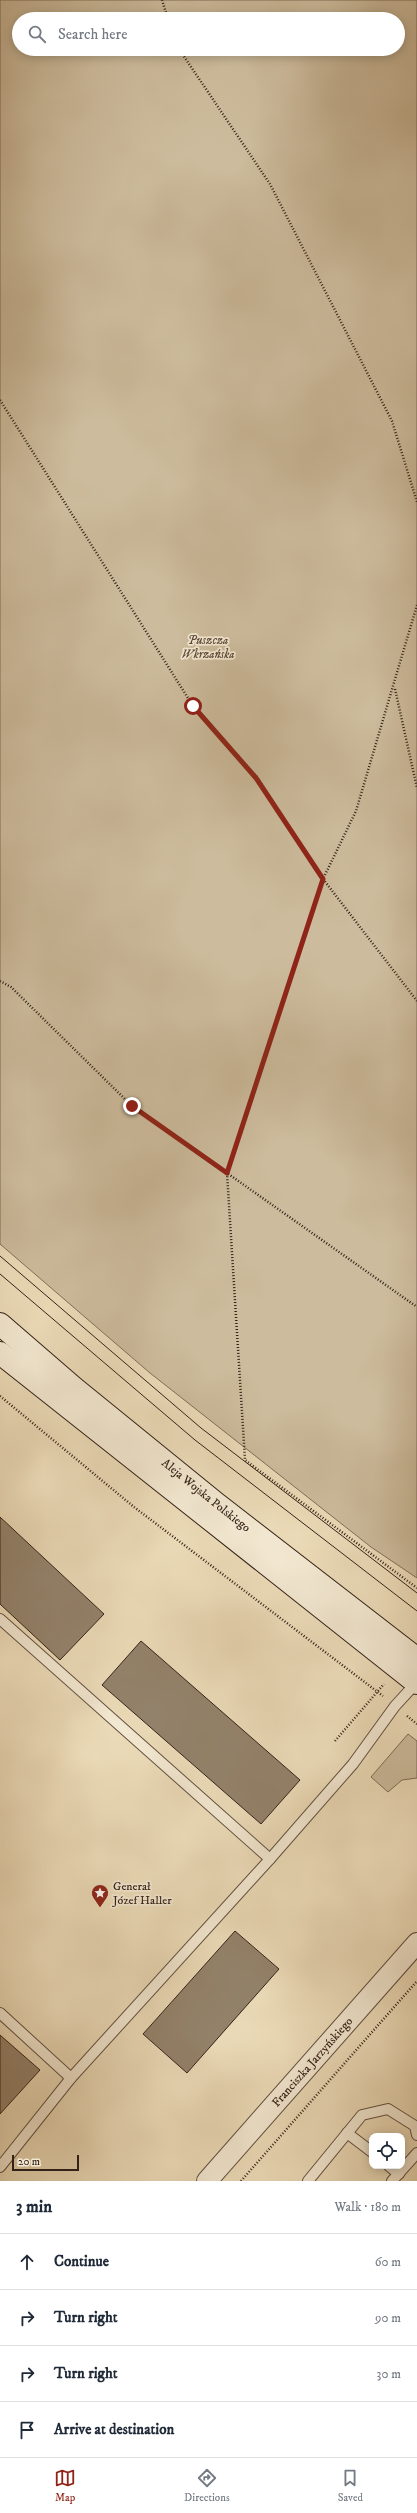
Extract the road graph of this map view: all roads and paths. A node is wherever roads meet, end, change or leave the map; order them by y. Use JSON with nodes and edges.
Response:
{"nodes":[{"id":1,"x":162,"y":0,"type":"edge"},
{"id":2,"x":166,"y":12,"type":"edge"},
{"id":3,"x":184,"y":56,"type":"edge"},
{"id":4,"x":0,"y":400,"type":"edge"},
{"id":5,"x":417,"y":502,"type":"edge"},
{"id":6,"x":417,"y":605,"type":"edge"},
{"id":7,"x":394,"y":687,"type":"junction"},
{"id":8,"x":417,"y":788,"type":"edge"},
{"id":9,"x":323,"y":879,"type":"junction"},
{"id":10,"x":0,"y":981,"type":"edge"},
{"id":11,"x":417,"y":1001,"type":"edge"},
{"id":12,"x":227,"y":1173,"type":"junction"},
{"id":13,"x":417,"y":1307,"type":"edge"},
{"id":14,"x":0,"y":1324,"type":"edge"},
{"id":15,"x":0,"y":1353,"type":"edge"},
{"id":16,"x":0,"y":1396,"type":"edge"},
{"id":17,"x":417,"y":1588,"type":"edge"},
{"id":18,"x":0,"y":1619,"type":"edge"},
{"id":19,"x":417,"y":1659,"type":"edge"},
{"id":20,"x":386,"y":1683,"type":"dead end"},
{"id":21,"x":417,"y":1683,"type":"edge"},
{"id":22,"x":378,"y":1692,"type":"junction"},
{"id":23,"x":335,"y":1741,"type":"dead end"},
{"id":24,"x":270,"y":1859,"type":"junction"},
{"id":25,"x":417,"y":1943,"type":"edge"},
{"id":26,"x":417,"y":1981,"type":"edge"},
{"id":27,"x":0,"y":2013,"type":"edge"},
{"id":28,"x":71,"y":2078,"type":"junction"},
{"id":29,"x":347,"y":2132,"type":"junction"},
{"id":30,"x":417,"y":2135,"type":"edge"},
{"id":31,"x":369,"y":2150,"type":"edge"},
{"id":32,"x":417,"y":2153,"type":"edge"},
{"id":33,"x":0,"y":2167,"type":"edge"},
{"id":34,"x":396,"y":2177,"type":"edge"},
{"id":35,"x":207,"y":2181,"type":"edge"},
{"id":36,"x":241,"y":2181,"type":"edge"},
{"id":37,"x":308,"y":2181,"type":"edge"}],
"edges":[{"from":1,"to":2,"type":"path"},
{"from":3,"to":5,"type":"path"},
{"from":4,"to":9,"type":"path"},
{"from":6,"to":7,"type":"path"},
{"from":7,"to":8,"type":"path"},
{"from":7,"to":9,"type":"path"},
{"from":9,"to":11,"type":"path"},
{"from":9,"to":12,"type":"path"},
{"from":10,"to":12,"type":"path"},
{"from":12,"to":13,"type":"path"},
{"from":12,"to":17,"type":"path"},
{"from":14,"to":19,"type":"main road","name":"Aleja Wojska Polskiego"},
{"from":15,"to":21,"type":"main road","name":"Aleja Wojska Polskiego"},
{"from":16,"to":22,"type":"path"},
{"from":18,"to":24,"type":"lane"},
{"from":20,"to":22,"type":"path"},
{"from":21,"to":24,"type":"lane"},
{"from":22,"to":23,"type":"path"},
{"from":24,"to":28,"type":"lane"},
{"from":25,"to":35,"type":"street","name":"Franciszka Jarzyńskiego"},
{"from":26,"to":36,"type":"path"},
{"from":27,"to":28,"type":"lane"},
{"from":28,"to":33,"type":"lane"},
{"from":29,"to":30,"type":"lane"},
{"from":29,"to":31,"type":"lane"},
{"from":29,"to":37,"type":"lane"},
{"from":32,"to":34,"type":"lane"}]}
